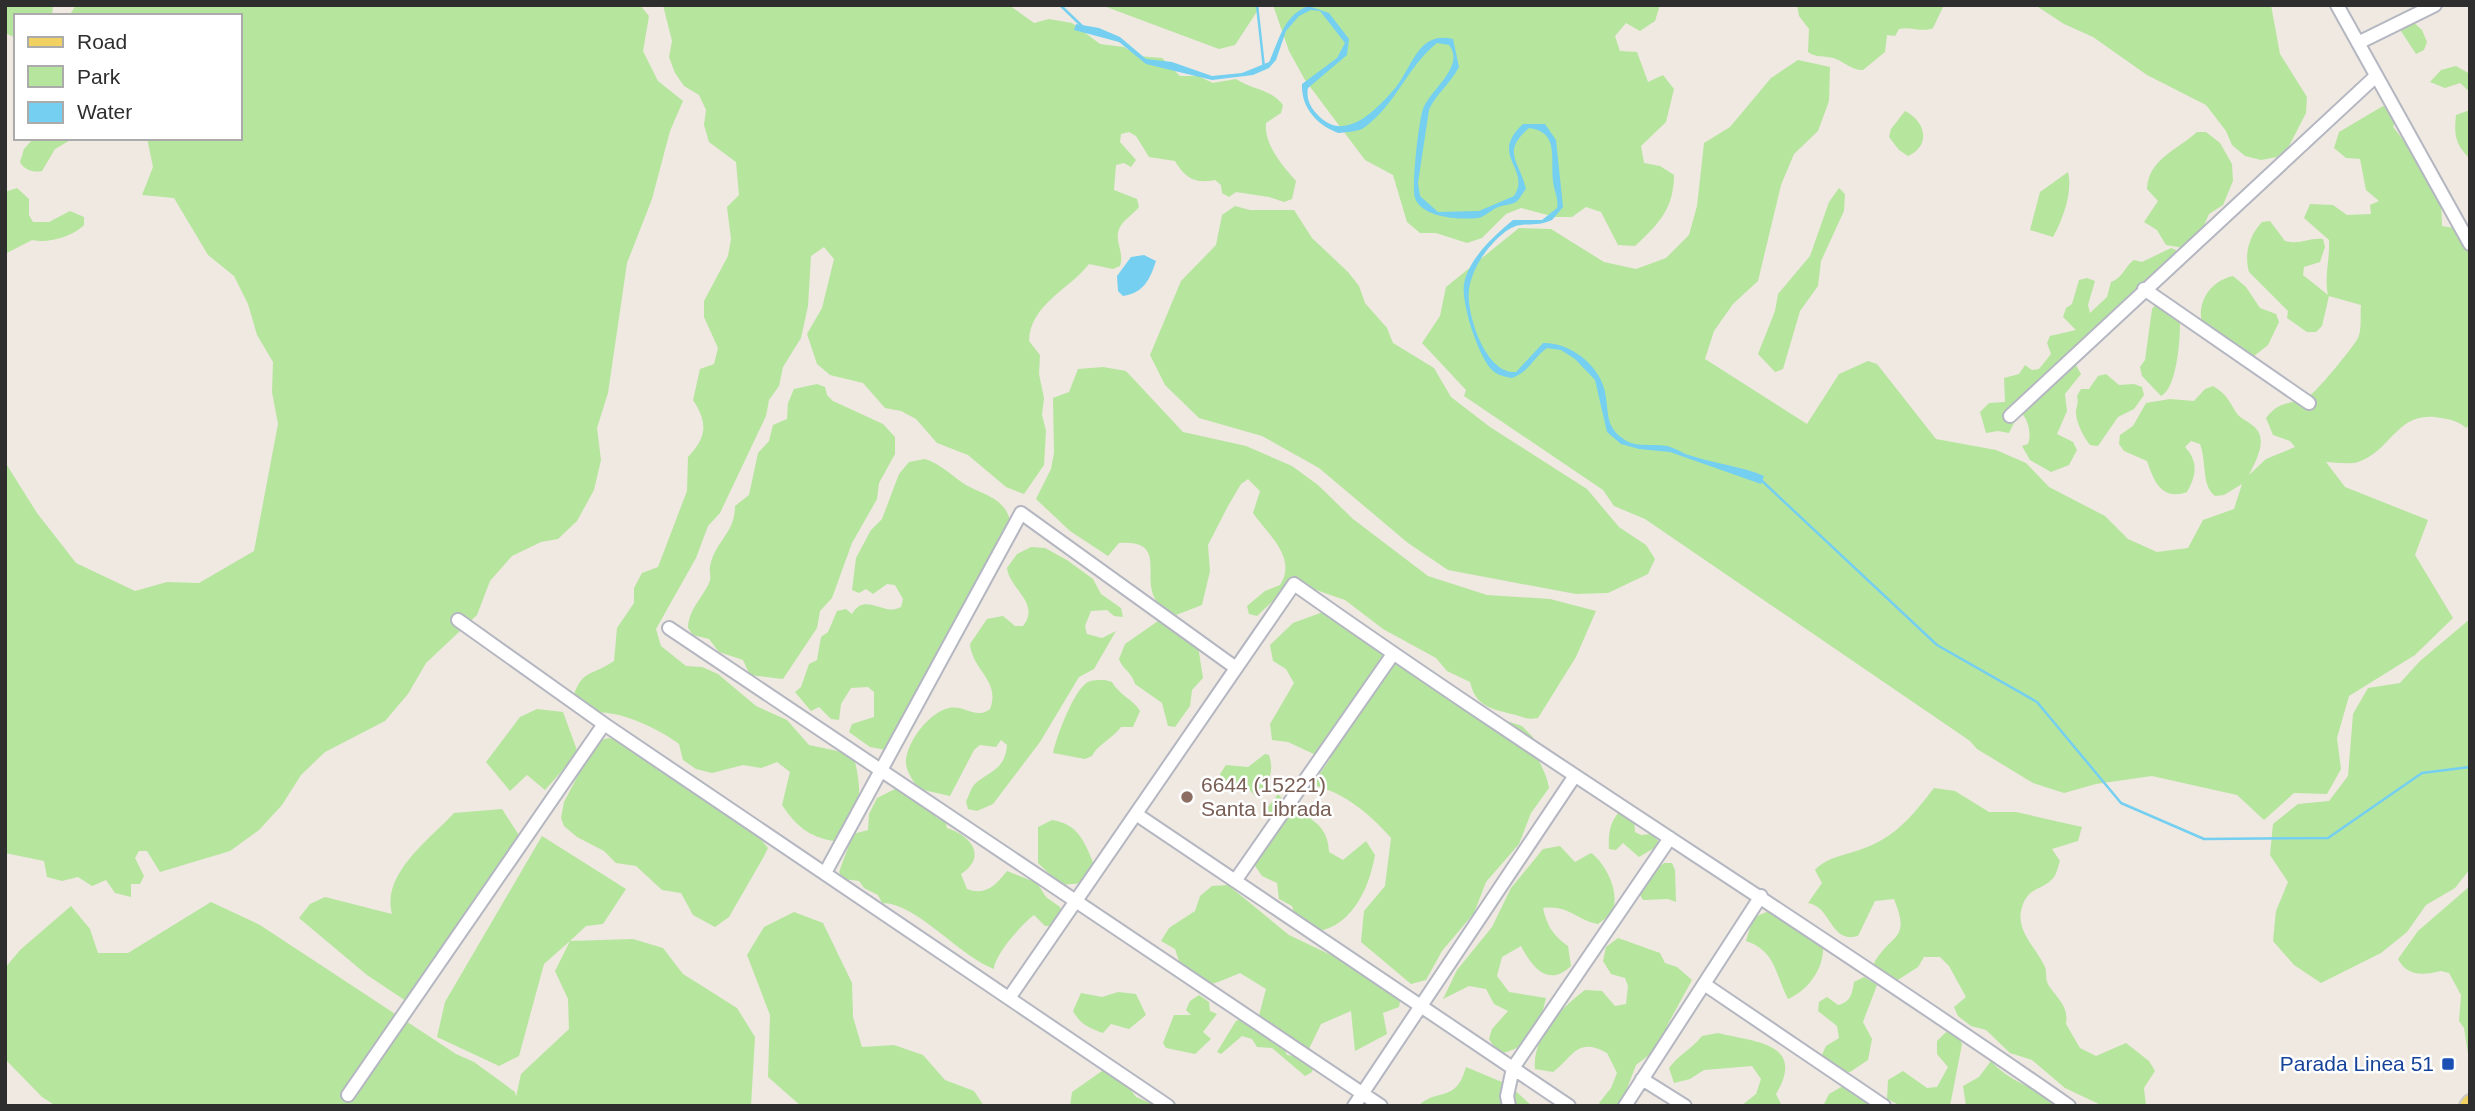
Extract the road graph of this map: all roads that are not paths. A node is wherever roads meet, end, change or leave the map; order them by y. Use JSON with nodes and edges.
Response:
{"nodes":[{"id":1,"x":2337,"y":5,"type":"edge"},
{"id":2,"x":2435,"y":5,"type":"edge"},
{"id":3,"x":2358,"y":43,"type":"junction"},
{"id":4,"x":2376,"y":76,"type":"junction"},
{"id":5,"x":2470,"y":244,"type":"edge"},
{"id":6,"x":2144,"y":289,"type":"junction"},
{"id":7,"x":2309,"y":402,"type":"dead end"},
{"id":8,"x":2010,"y":416,"type":"dead end"},
{"id":9,"x":458,"y":620,"type":"dead end"},
{"id":10,"x":669,"y":628,"type":"dead end"},
{"id":11,"x":1392,"y":653,"type":"junction"},
{"id":12,"x":1236,"y":668,"type":"junction"},
{"id":13,"x":604,"y":724,"type":"junction"},
{"id":14,"x":882,"y":769,"type":"junction"},
{"id":15,"x":1574,"y":777,"type":"junction"},
{"id":16,"x":1136,"y":814,"type":"junction"},
{"id":17,"x":1670,"y":838,"type":"junction"},
{"id":18,"x":825,"y":873,"type":"junction"},
{"id":19,"x":1235,"y":881,"type":"junction"},
{"id":20,"x":1761,"y":896,"type":"junction"},
{"id":21,"x":1075,"y":902,"type":"junction"},
{"id":22,"x":1704,"y":984,"type":"junction"},
{"id":23,"x":1009,"y":998,"type":"junction"},
{"id":24,"x":1421,"y":1006,"type":"junction"},
{"id":25,"x":1513,"y":1068,"type":"junction"},
{"id":26,"x":1642,"y":1079,"type":"junction"},
{"id":27,"x":1363,"y":1094,"type":"junction"},
{"id":28,"x":348,"y":1095,"type":"dead end"},
{"id":29,"x":1168,"y":1106,"type":"edge"},
{"id":30,"x":1354,"y":1106,"type":"edge"},
{"id":31,"x":1381,"y":1106,"type":"edge"},
{"id":32,"x":1509,"y":1106,"type":"edge"},
{"id":33,"x":1569,"y":1106,"type":"edge"},
{"id":34,"x":1625,"y":1106,"type":"edge"},
{"id":35,"x":1685,"y":1106,"type":"edge"},
{"id":36,"x":1884,"y":1106,"type":"edge"},
{"id":37,"x":2069,"y":1106,"type":"edge"}],
"edges":[{"from":1,"to":3,"type":"street"},
{"from":2,"to":3,"type":"street"},
{"from":3,"to":4,"type":"street"},
{"from":4,"to":5,"type":"street"},
{"from":4,"to":6,"type":"street"},
{"from":6,"to":7,"type":"street"},
{"from":6,"to":8,"type":"street"},
{"from":9,"to":13,"type":"street"},
{"from":10,"to":14,"type":"street"},
{"from":11,"to":12,"type":"street"},
{"from":11,"to":15,"type":"street"},
{"from":11,"to":19,"type":"street"},
{"from":12,"to":14,"type":"street"},
{"from":12,"to":16,"type":"street"},
{"from":13,"to":18,"type":"street"},
{"from":13,"to":28,"type":"street"},
{"from":14,"to":18,"type":"street"},
{"from":14,"to":21,"type":"street"},
{"from":15,"to":17,"type":"street"},
{"from":15,"to":24,"type":"street"},
{"from":16,"to":19,"type":"street"},
{"from":16,"to":21,"type":"street"},
{"from":17,"to":20,"type":"street"},
{"from":17,"to":25,"type":"street"},
{"from":18,"to":23,"type":"street"},
{"from":19,"to":24,"type":"street"},
{"from":20,"to":22,"type":"street"},
{"from":20,"to":37,"type":"street"},
{"from":21,"to":23,"type":"street"},
{"from":21,"to":27,"type":"street"},
{"from":22,"to":26,"type":"street"},
{"from":22,"to":36,"type":"street"},
{"from":23,"to":29,"type":"street"},
{"from":24,"to":25,"type":"street"},
{"from":24,"to":27,"type":"street"},
{"from":25,"to":32,"type":"street"},
{"from":25,"to":33,"type":"street"},
{"from":26,"to":34,"type":"street"},
{"from":26,"to":35,"type":"street"},
{"from":27,"to":30,"type":"street"},
{"from":27,"to":31,"type":"street"}]}
